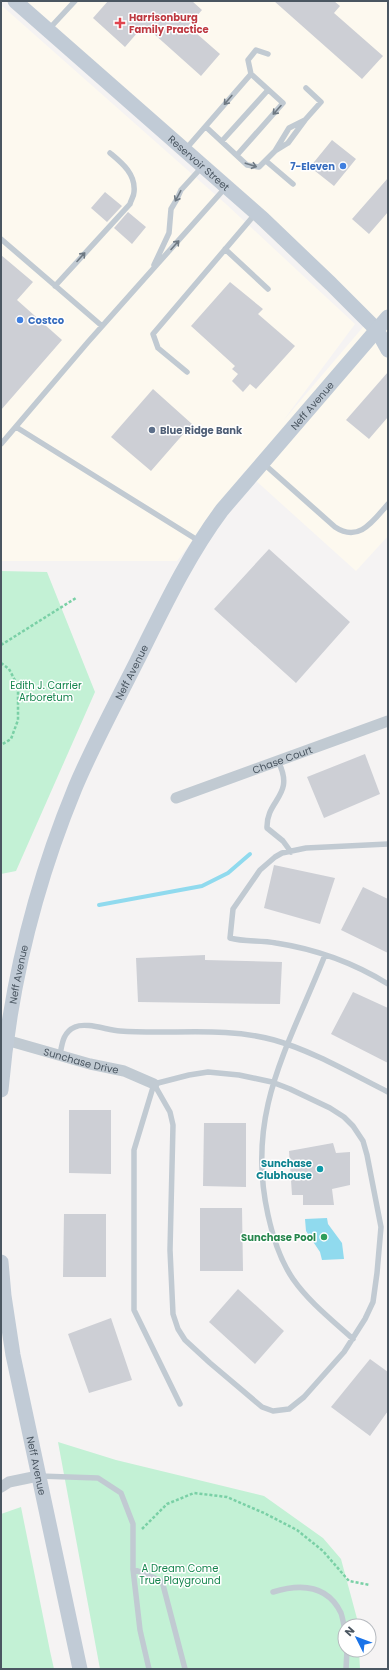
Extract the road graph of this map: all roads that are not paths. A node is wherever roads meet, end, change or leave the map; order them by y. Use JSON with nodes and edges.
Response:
{"nodes":[{"id":1,"x":15,"y":1,"type":"edge"},
{"id":2,"x":75,"y":1,"type":"edge"},
{"id":3,"x":48,"y":31,"type":"junction"},
{"id":4,"x":268,"y":54,"type":"dead end"},
{"id":5,"x":251,"y":74,"type":"junction"},
{"id":6,"x":306,"y":88,"type":"dead end"},
{"id":7,"x":268,"y":90,"type":"junction"},
{"id":8,"x":305,"y":120,"type":"junction"},
{"id":9,"x":206,"y":127,"type":"junction"},
{"id":10,"x":222,"y":142,"type":"junction"},
{"id":11,"x":185,"y":150,"type":"junction"},
{"id":12,"x":274,"y":151,"type":"junction"},
{"id":13,"x":110,"y":153,"type":"dead end"},
{"id":14,"x":237,"y":155,"type":"junction"},
{"id":15,"x":266,"y":161,"type":"junction"},
{"id":16,"x":203,"y":166,"type":"junction"},
{"id":17,"x":293,"y":184,"type":"dead end"},
{"id":18,"x":226,"y":187,"type":"junction"},
{"id":19,"x":256,"y":213,"type":"junction"},
{"id":20,"x":1,"y":238,"type":"edge"},
{"id":21,"x":225,"y":249,"type":"junction"},
{"id":22,"x":149,"y":274,"type":"junction"},
{"id":23,"x":56,"y":286,"type":"junction"},
{"id":24,"x":268,"y":289,"type":"dead end"},
{"id":25,"x":388,"y":317,"type":"edge"},
{"id":26,"x":102,"y":326,"type":"junction"},
{"id":27,"x":382,"y":333,"type":"edge"},
{"id":28,"x":388,"y":350,"type":"edge"},
{"id":29,"x":187,"y":372,"type":"dead end"},
{"id":30,"x":16,"y":427,"type":"junction"},
{"id":31,"x":1,"y":444,"type":"edge"},
{"id":32,"x":262,"y":462,"type":"junction"},
{"id":33,"x":388,"y":504,"type":"edge"},
{"id":34,"x":200,"y":542,"type":"junction"},
{"id":35,"x":388,"y":721,"type":"edge"},
{"id":36,"x":278,"y":761,"type":"junction"},
{"id":37,"x":176,"y":798,"type":"dead end"},
{"id":38,"x":388,"y":844,"type":"edge"},
{"id":39,"x":291,"y":852,"type":"junction"},
{"id":40,"x":325,"y":955,"type":"junction"},
{"id":41,"x":388,"y":984,"type":"edge"},
{"id":42,"x":6,"y":1040,"type":"junction"},
{"id":43,"x":287,"y":1044,"type":"junction"},
{"id":44,"x":60,"y":1055,"type":"junction"},
{"id":45,"x":272,"y":1082,"type":"junction"},
{"id":46,"x":154,"y":1084,"type":"junction"},
{"id":47,"x":1,"y":1090,"type":"edge"},
{"id":48,"x":388,"y":1092,"type":"edge"},
{"id":49,"x":1,"y":1262,"type":"edge"},
{"id":50,"x":353,"y":1339,"type":"junction"},
{"id":51,"x":180,"y":1404,"type":"dead end"},
{"id":52,"x":38,"y":1476,"type":"junction"},
{"id":53,"x":1,"y":1487,"type":"edge"},
{"id":54,"x":133,"y":1569,"type":"junction"},
{"id":55,"x":273,"y":1592,"type":"dead end"},
{"id":56,"x":342,"y":1618,"type":"edge"},
{"id":57,"x":347,"y":1658,"type":"edge"},
{"id":58,"x":80,"y":1669,"type":"edge"},
{"id":59,"x":149,"y":1669,"type":"edge"},
{"id":60,"x":185,"y":1669,"type":"edge"},
{"id":61,"x":346,"y":1669,"type":"edge"}],
"edges":[{"from":1,"to":3,"type":"main road","name":"Reservoir Street"},
{"from":2,"to":3,"type":"lane"},
{"from":3,"to":11,"type":"main road","name":"Reservoir Street"},
{"from":4,"to":5,"type":"lane"},
{"from":5,"to":7,"type":"lane"},
{"from":5,"to":9,"type":"lane","one_way":true},
{"from":6,"to":8,"type":"lane"},
{"from":7,"to":10,"type":"lane"},
{"from":7,"to":14,"type":"lane","one_way":true},
{"from":8,"to":12,"type":"lane"},
{"from":8,"to":12,"type":"lane"},
{"from":9,"to":10,"type":"lane"},
{"from":9,"to":11,"type":"lane"},
{"from":10,"to":14,"type":"lane"},
{"from":11,"to":16,"type":"main road","name":"Reservoir Street"},
{"from":12,"to":15,"type":"lane"},
{"from":23,"to":13,"type":"lane","one_way":true},
{"from":14,"to":15,"type":"lane","one_way":true},
{"from":15,"to":17,"type":"lane"},
{"from":16,"to":18,"type":"main road","name":"Reservoir Street"},
{"from":16,"to":22,"type":"lane","one_way":true},
{"from":18,"to":19,"type":"main road","name":"Reservoir Street"},
{"from":22,"to":18,"type":"lane","one_way":true},
{"from":19,"to":21,"type":"lane"},
{"from":19,"to":27,"type":"main road","name":"Reservoir Street"},
{"from":20,"to":23,"type":"lane"},
{"from":21,"to":24,"type":"lane"},
{"from":21,"to":29,"type":"lane"},
{"from":22,"to":26,"type":"lane"},
{"from":23,"to":26,"type":"lane"},
{"from":25,"to":27,"type":"main road","name":"Neff Avenue"},
{"from":26,"to":30,"type":"lane"},
{"from":27,"to":28,"type":"main road","name":"Reservoir Street"},
{"from":27,"to":32,"type":"main road","name":"Neff Avenue"},
{"from":30,"to":31,"type":"lane"},
{"from":30,"to":34,"type":"lane"},
{"from":32,"to":33,"type":"lane"},
{"from":32,"to":34,"type":"main road","name":"Neff Avenue"},
{"from":34,"to":42,"type":"main road","name":"Neff Avenue"},
{"from":35,"to":36,"type":"street","name":"Chase Court"},
{"from":36,"to":37,"type":"street","name":"Chase Court"},
{"from":36,"to":39,"type":"lane"},
{"from":38,"to":39,"type":"lane"},
{"from":39,"to":40,"type":"lane"},
{"from":40,"to":41,"type":"lane"},
{"from":40,"to":43,"type":"lane"},
{"from":42,"to":44,"type":"street","name":"Sunchase Drive"},
{"from":42,"to":47,"type":"main road","name":"Neff Avenue"},
{"from":43,"to":44,"type":"lane"},
{"from":43,"to":45,"type":"lane"},
{"from":43,"to":48,"type":"lane"},
{"from":44,"to":46,"type":"street","name":"Sunchase Drive"},
{"from":45,"to":46,"type":"lane"},
{"from":45,"to":50,"type":"lane"},
{"from":45,"to":50,"type":"lane"},
{"from":46,"to":50,"type":"lane"},
{"from":46,"to":51,"type":"lane"},
{"from":49,"to":52,"type":"main road","name":"Neff Avenue"},
{"from":52,"to":53,"type":"street"},
{"from":52,"to":54,"type":"lane"},
{"from":52,"to":58,"type":"main road","name":"Neff Avenue"},
{"from":54,"to":59,"type":"lane"},
{"from":54,"to":60,"type":"lane"},
{"from":55,"to":56,"type":"lane"},
{"from":57,"to":61,"type":"lane"}]}
